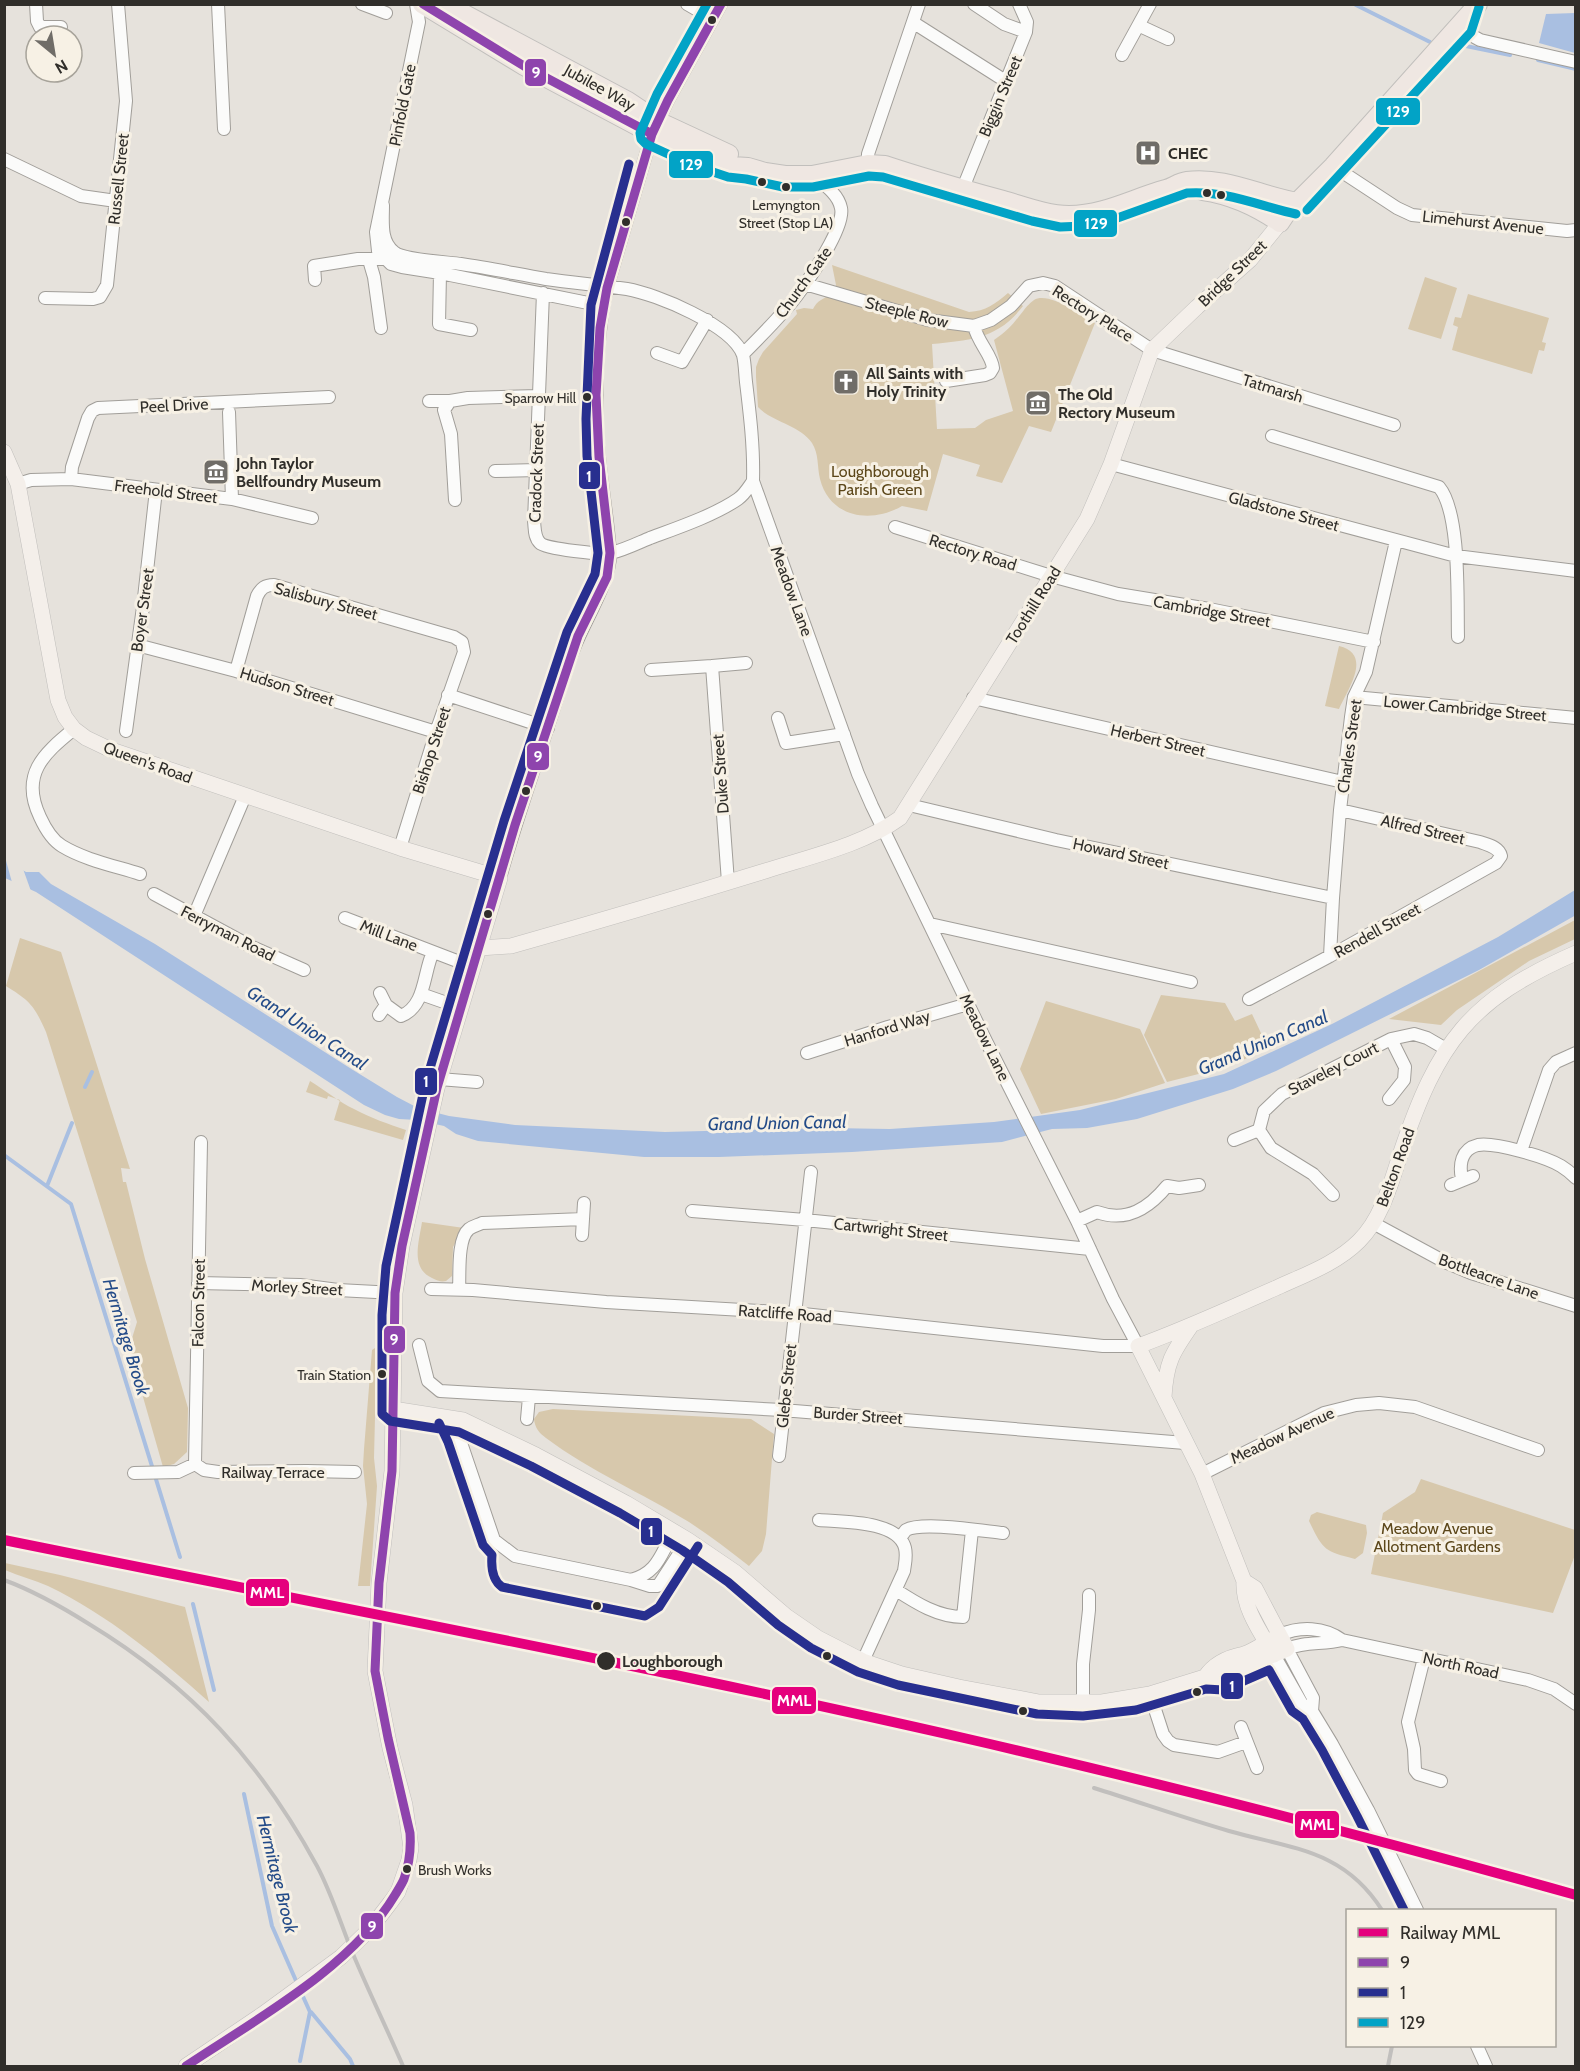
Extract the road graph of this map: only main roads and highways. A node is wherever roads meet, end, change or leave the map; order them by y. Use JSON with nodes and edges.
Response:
{"nodes":[{"id":1,"x":422,"y":4,"type":"edge"},
{"id":2,"x":446,"y":4,"type":"edge"},
{"id":3,"x":1467,"y":4,"type":"edge"},
{"id":4,"x":1478,"y":4,"type":"edge"},
{"id":5,"x":1460,"y":26,"type":"junction"},
{"id":6,"x":655,"y":128,"type":"junction"},
{"id":7,"x":1168,"y":189,"type":"junction"},
{"id":8,"x":1298,"y":202,"type":"junction"},
{"id":9,"x":1280,"y":223,"type":"junction"},
{"id":10,"x":1150,"y":355,"type":"joint"},
{"id":11,"x":4,"y":452,"type":"edge"},
{"id":12,"x":478,"y":948,"type":"junction"},
{"id":13,"x":1575,"y":953,"type":"edge"},
{"id":14,"x":1191,"y":1326,"type":"junction"},
{"id":15,"x":1138,"y":1346,"type":"joint"},
{"id":16,"x":1164,"y":1399,"type":"junction"},
{"id":17,"x":393,"y":1409,"type":"junction"},
{"id":18,"x":1244,"y":1581,"type":"junction"},
{"id":19,"x":1255,"y":1623,"type":"junction"},
{"id":20,"x":1277,"y":1645,"type":"junction"},
{"id":21,"x":1237,"y":1654,"type":"junction"},
{"id":22,"x":1205,"y":1677,"type":"junction"},
{"id":23,"x":186,"y":2067,"type":"edge"}],
"edges":[{"from":1,"to":6,"type":"highway","name":"Jubilee Way"},
{"from":2,"to":6,"type":"highway","name":"Jubilee Way"},
{"from":3,"to":5,"type":"highway","name":"Bridge Street"},
{"from":4,"to":5,"type":"highway","name":"Bridge Street"},
{"from":5,"to":8,"type":"highway","name":"Bridge Street"},
{"from":6,"to":7,"type":"highway"},
{"from":7,"to":8,"type":"highway"},
{"from":7,"to":9,"type":"highway"},
{"from":8,"to":9,"type":"highway","name":"Bridge Street"},
{"from":9,"to":10,"type":"main road","name":"Bridge Street"},
{"from":10,"to":12,"type":"main road","name":"Toothill Road"},
{"from":11,"to":12,"type":"main road","name":"Queen's Road"},
{"from":12,"to":17,"type":"main road"},
{"from":13,"to":14,"type":"main road","name":"Belton Road"},
{"from":14,"to":15,"type":"main road","name":"Belton Road"},
{"from":14,"to":16,"type":"main road"},
{"from":15,"to":16,"type":"main road","name":"Meadow Lane"},
{"from":16,"to":18,"type":"main road","name":"Meadow Lane"},
{"from":17,"to":22,"type":"main road"},
{"from":17,"to":23,"type":"main road"},
{"from":18,"to":19,"type":"main road","name":"Meadow Lane"},
{"from":18,"to":20,"type":"main road","name":"Meadow Lane"},
{"from":19,"to":20,"type":"main road","name":"Meadow Lane"},
{"from":19,"to":21,"type":"main road"},
{"from":20,"to":21,"type":"main road"},
{"from":20,"to":22,"type":"main road"},
{"from":21,"to":22,"type":"main road"}]}
